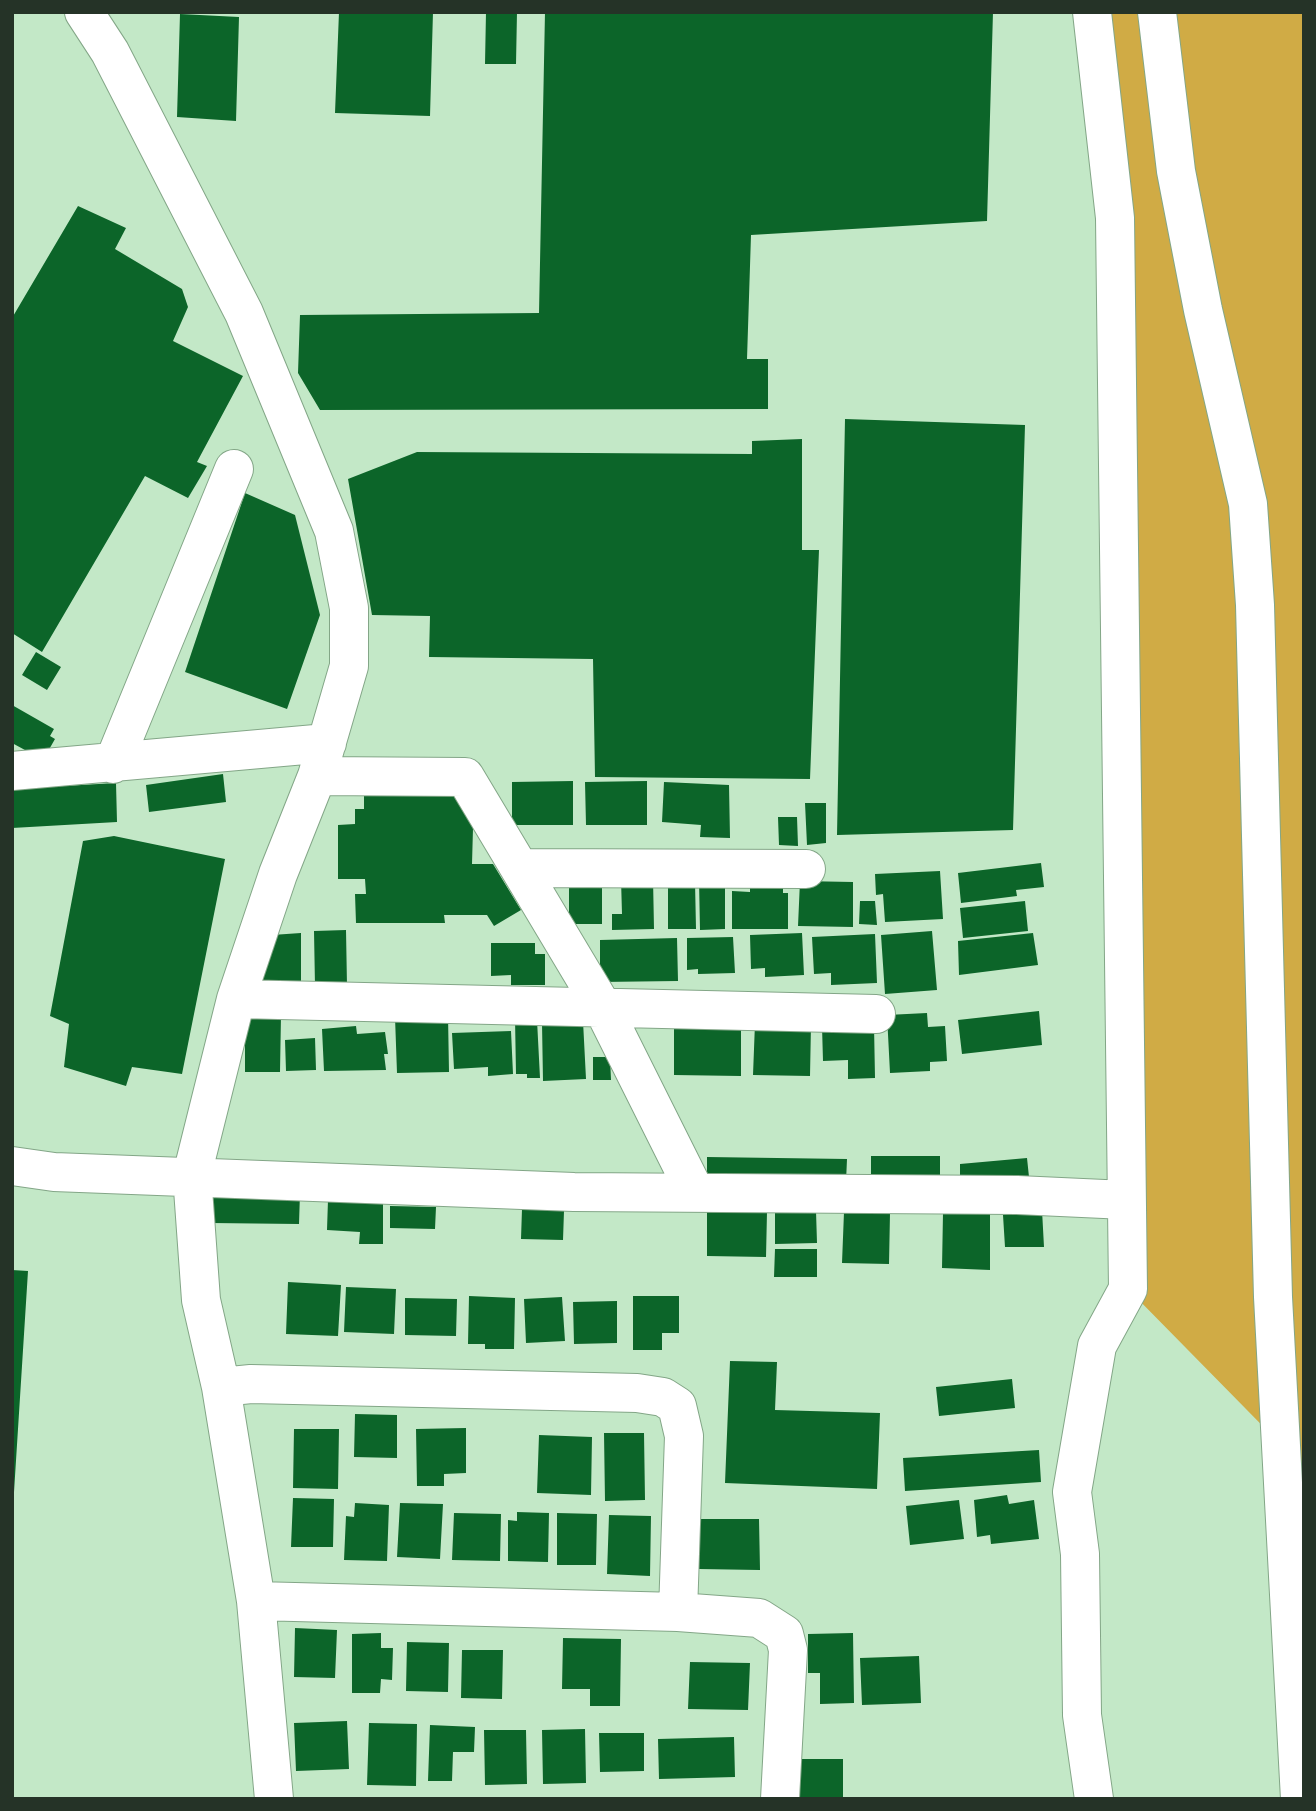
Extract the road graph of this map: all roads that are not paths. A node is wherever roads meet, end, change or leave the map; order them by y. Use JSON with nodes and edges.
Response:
{"nodes":[{"id":1,"x":84,"y":12,"type":"edge"},
{"id":2,"x":1092,"y":12,"type":"edge"},
{"id":3,"x":1157,"y":12,"type":"edge"},
{"id":4,"x":234,"y":469,"type":"dead end"},
{"id":5,"x":322,"y":759,"type":"junction"},
{"id":6,"x":113,"y":764,"type":"junction"},
{"id":7,"x":12,"y":771,"type":"edge"},
{"id":8,"x":520,"y":868,"type":"junction"},
{"id":9,"x":806,"y":869,"type":"dead end"},
{"id":10,"x":236,"y":999,"type":"junction"},
{"id":11,"x":603,"y":1007,"type":"junction"},
{"id":12,"x":876,"y":1013,"type":"dead end"},
{"id":13,"x":12,"y":1166,"type":"edge"},
{"id":14,"x":192,"y":1175,"type":"junction"},
{"id":15,"x":695,"y":1192,"type":"junction"},
{"id":16,"x":1126,"y":1200,"type":"junction"},
{"id":17,"x":221,"y":1387,"type":"junction"},
{"id":18,"x":256,"y":1601,"type":"junction"},
{"id":19,"x":678,"y":1612,"type":"junction"},
{"id":20,"x":274,"y":1799,"type":"edge"},
{"id":21,"x":780,"y":1799,"type":"edge"},
{"id":22,"x":1094,"y":1799,"type":"edge"},
{"id":23,"x":1300,"y":1799,"type":"edge"}],
"edges":[{"from":1,"to":5,"type":"street"},
{"from":2,"to":16,"type":"street"},
{"from":3,"to":23,"type":"street"},
{"from":4,"to":6,"type":"street"},
{"from":5,"to":6,"type":"street"},
{"from":5,"to":8,"type":"street"},
{"from":5,"to":10,"type":"street"},
{"from":6,"to":7,"type":"street"},
{"from":8,"to":9,"type":"street"},
{"from":8,"to":11,"type":"street"},
{"from":10,"to":11,"type":"street"},
{"from":10,"to":14,"type":"street"},
{"from":11,"to":12,"type":"street"},
{"from":11,"to":15,"type":"street"},
{"from":13,"to":14,"type":"street"},
{"from":14,"to":15,"type":"street"},
{"from":14,"to":17,"type":"street"},
{"from":15,"to":16,"type":"street"},
{"from":16,"to":22,"type":"street"},
{"from":17,"to":18,"type":"street"},
{"from":17,"to":19,"type":"street"},
{"from":18,"to":19,"type":"street"},
{"from":18,"to":20,"type":"street"},
{"from":19,"to":21,"type":"street"}]}
